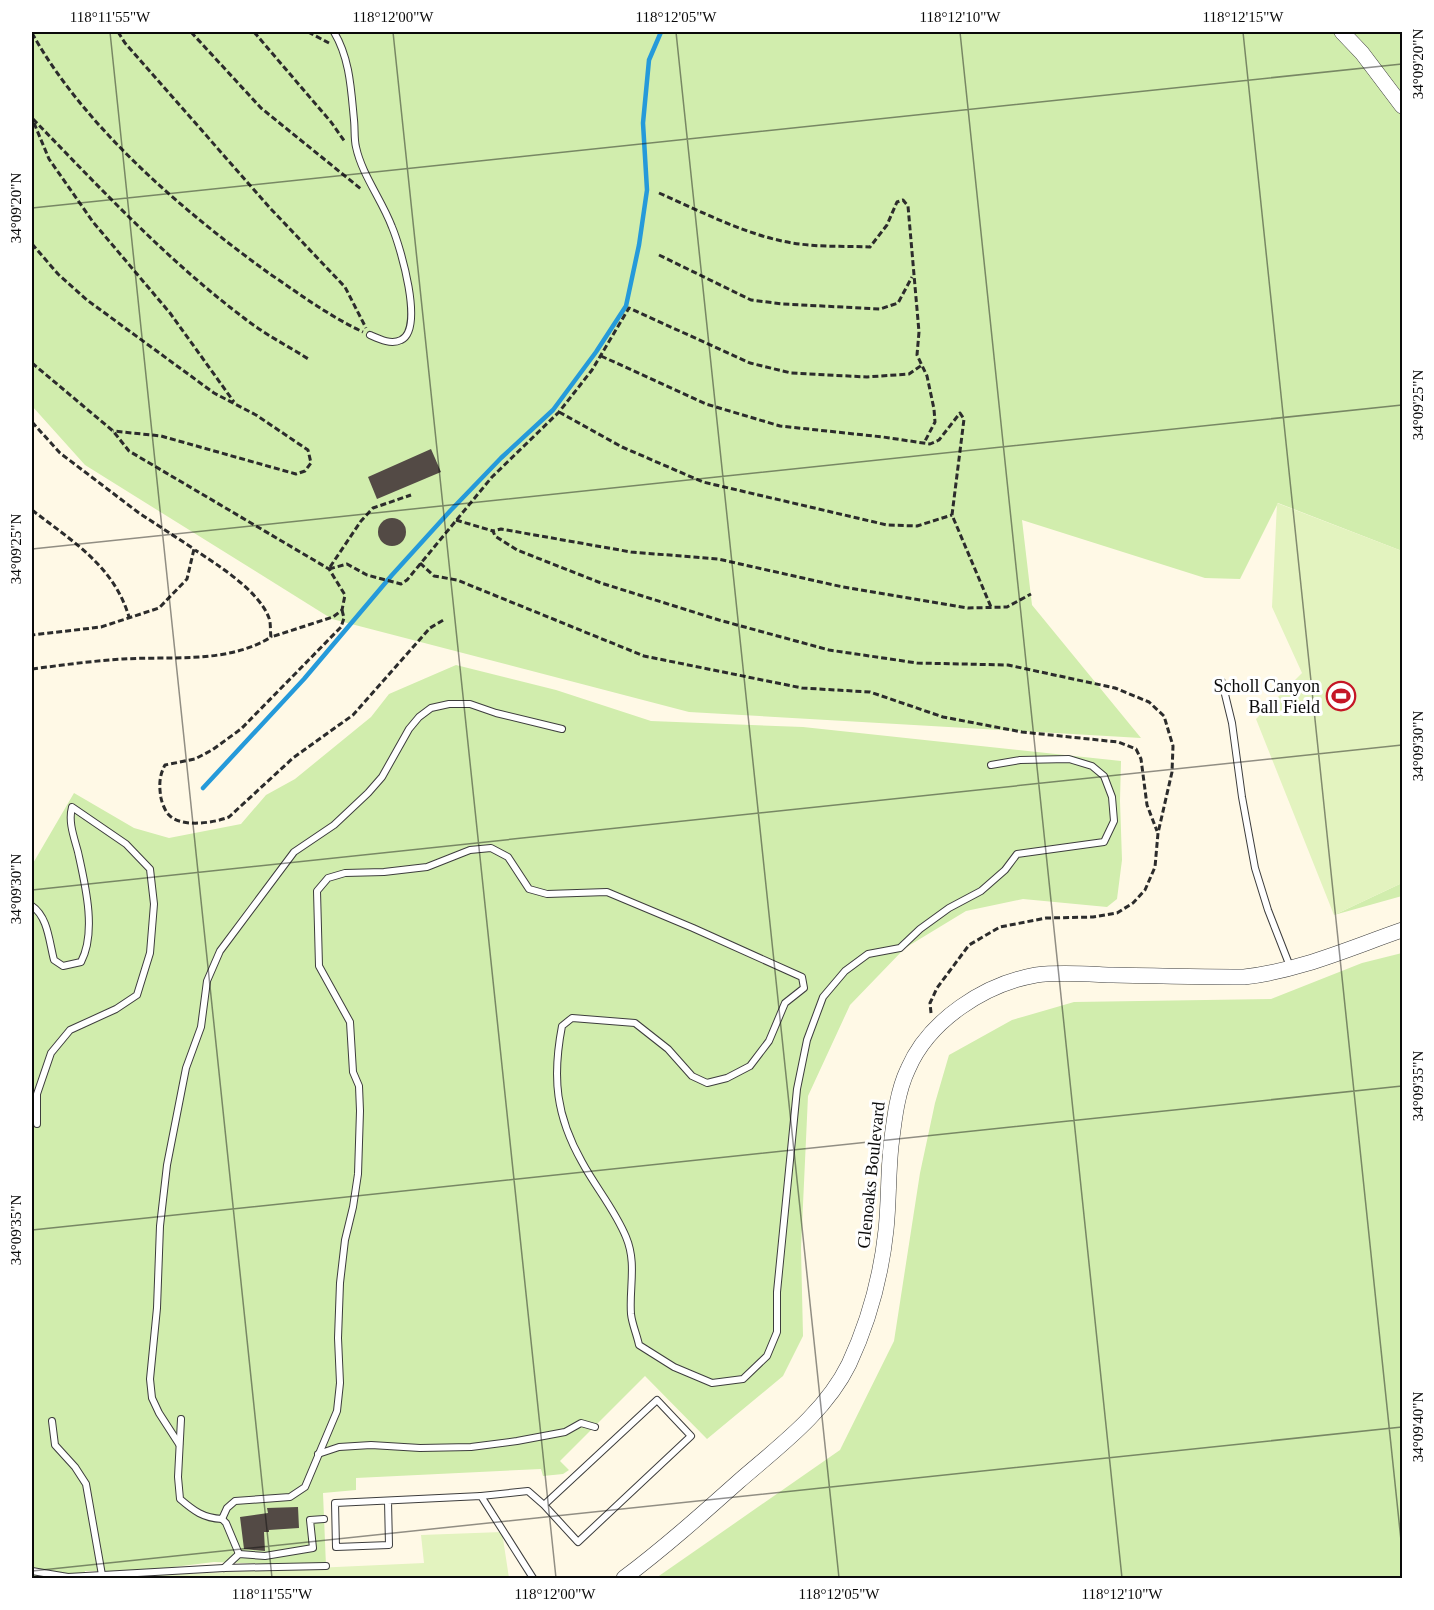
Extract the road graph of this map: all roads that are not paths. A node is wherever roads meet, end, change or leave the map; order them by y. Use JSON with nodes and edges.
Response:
{"nodes":[{"id":1,"x":334,"y":32,"type":"edge"},
{"id":2,"x":1342,"y":32,"type":"edge"},
{"id":3,"x":1402,"y":106,"type":"edge"},
{"id":4,"x":370,"y":335,"type":"road end"},
{"id":5,"x":1222,"y":682,"type":"dead end"},
{"id":6,"x":562,"y":729,"type":"dead end"},
{"id":7,"x":991,"y":765,"type":"dead end"},
{"id":8,"x":32,"y":906,"type":"edge"},
{"id":9,"x":1402,"y":930,"type":"edge"},
{"id":10,"x":1291,"y":969,"type":"junction"},
{"id":11,"x":36,"y":1124,"type":"dead end"},
{"id":12,"x":181,"y":1419,"type":"dead end"},
{"id":13,"x":52,"y":1421,"type":"dead end"},
{"id":14,"x":595,"y":1426,"type":"dead end"},
{"id":15,"x":180,"y":1444,"type":"junction"},
{"id":16,"x":318,"y":1454,"type":"junction"},
{"id":17,"x":481,"y":1496,"type":"junction"},
{"id":18,"x":388,"y":1501,"type":"junction"},
{"id":19,"x":544,"y":1505,"type":"junction"},
{"id":20,"x":222,"y":1519,"type":"junction"},
{"id":21,"x":324,"y":1519,"type":"dead end"},
{"id":22,"x":239,"y":1554,"type":"junction"},
{"id":23,"x":326,"y":1566,"type":"dead end"},
{"id":24,"x":224,"y":1568,"type":"junction"},
{"id":25,"x":32,"y":1571,"type":"edge"},
{"id":26,"x":102,"y":1575,"type":"junction"},
{"id":27,"x":533,"y":1578,"type":"edge"},
{"id":28,"x":624,"y":1578,"type":"edge"}],
"edges":[{"from":1,"to":4,"type":"lane"},
{"from":2,"to":3,"type":"street"},
{"from":5,"to":10,"type":"lane"},
{"from":6,"to":15,"type":"lane"},
{"from":7,"to":16,"type":"lane"},
{"from":8,"to":11,"type":"lane"},
{"from":9,"to":10,"type":"street","name":"Glenoaks Boulevard"},
{"from":10,"to":28,"type":"street","name":"Glenoaks Boulevard"},
{"from":12,"to":15,"type":"lane"},
{"from":13,"to":26,"type":"lane"},
{"from":14,"to":16,"type":"lane"},
{"from":15,"to":20,"type":"lane"},
{"from":16,"to":20,"type":"lane"},
{"from":17,"to":18,"type":"lane"},
{"from":17,"to":19,"type":"lane"},
{"from":17,"to":27,"type":"lane"},
{"from":18,"to":18,"type":"lane"},
{"from":19,"to":19,"type":"lane"},
{"from":20,"to":22,"type":"lane"},
{"from":21,"to":22,"type":"lane"},
{"from":22,"to":24,"type":"lane"},
{"from":23,"to":24,"type":"lane"},
{"from":24,"to":26,"type":"lane"},
{"from":25,"to":26,"type":"lane"}]}
